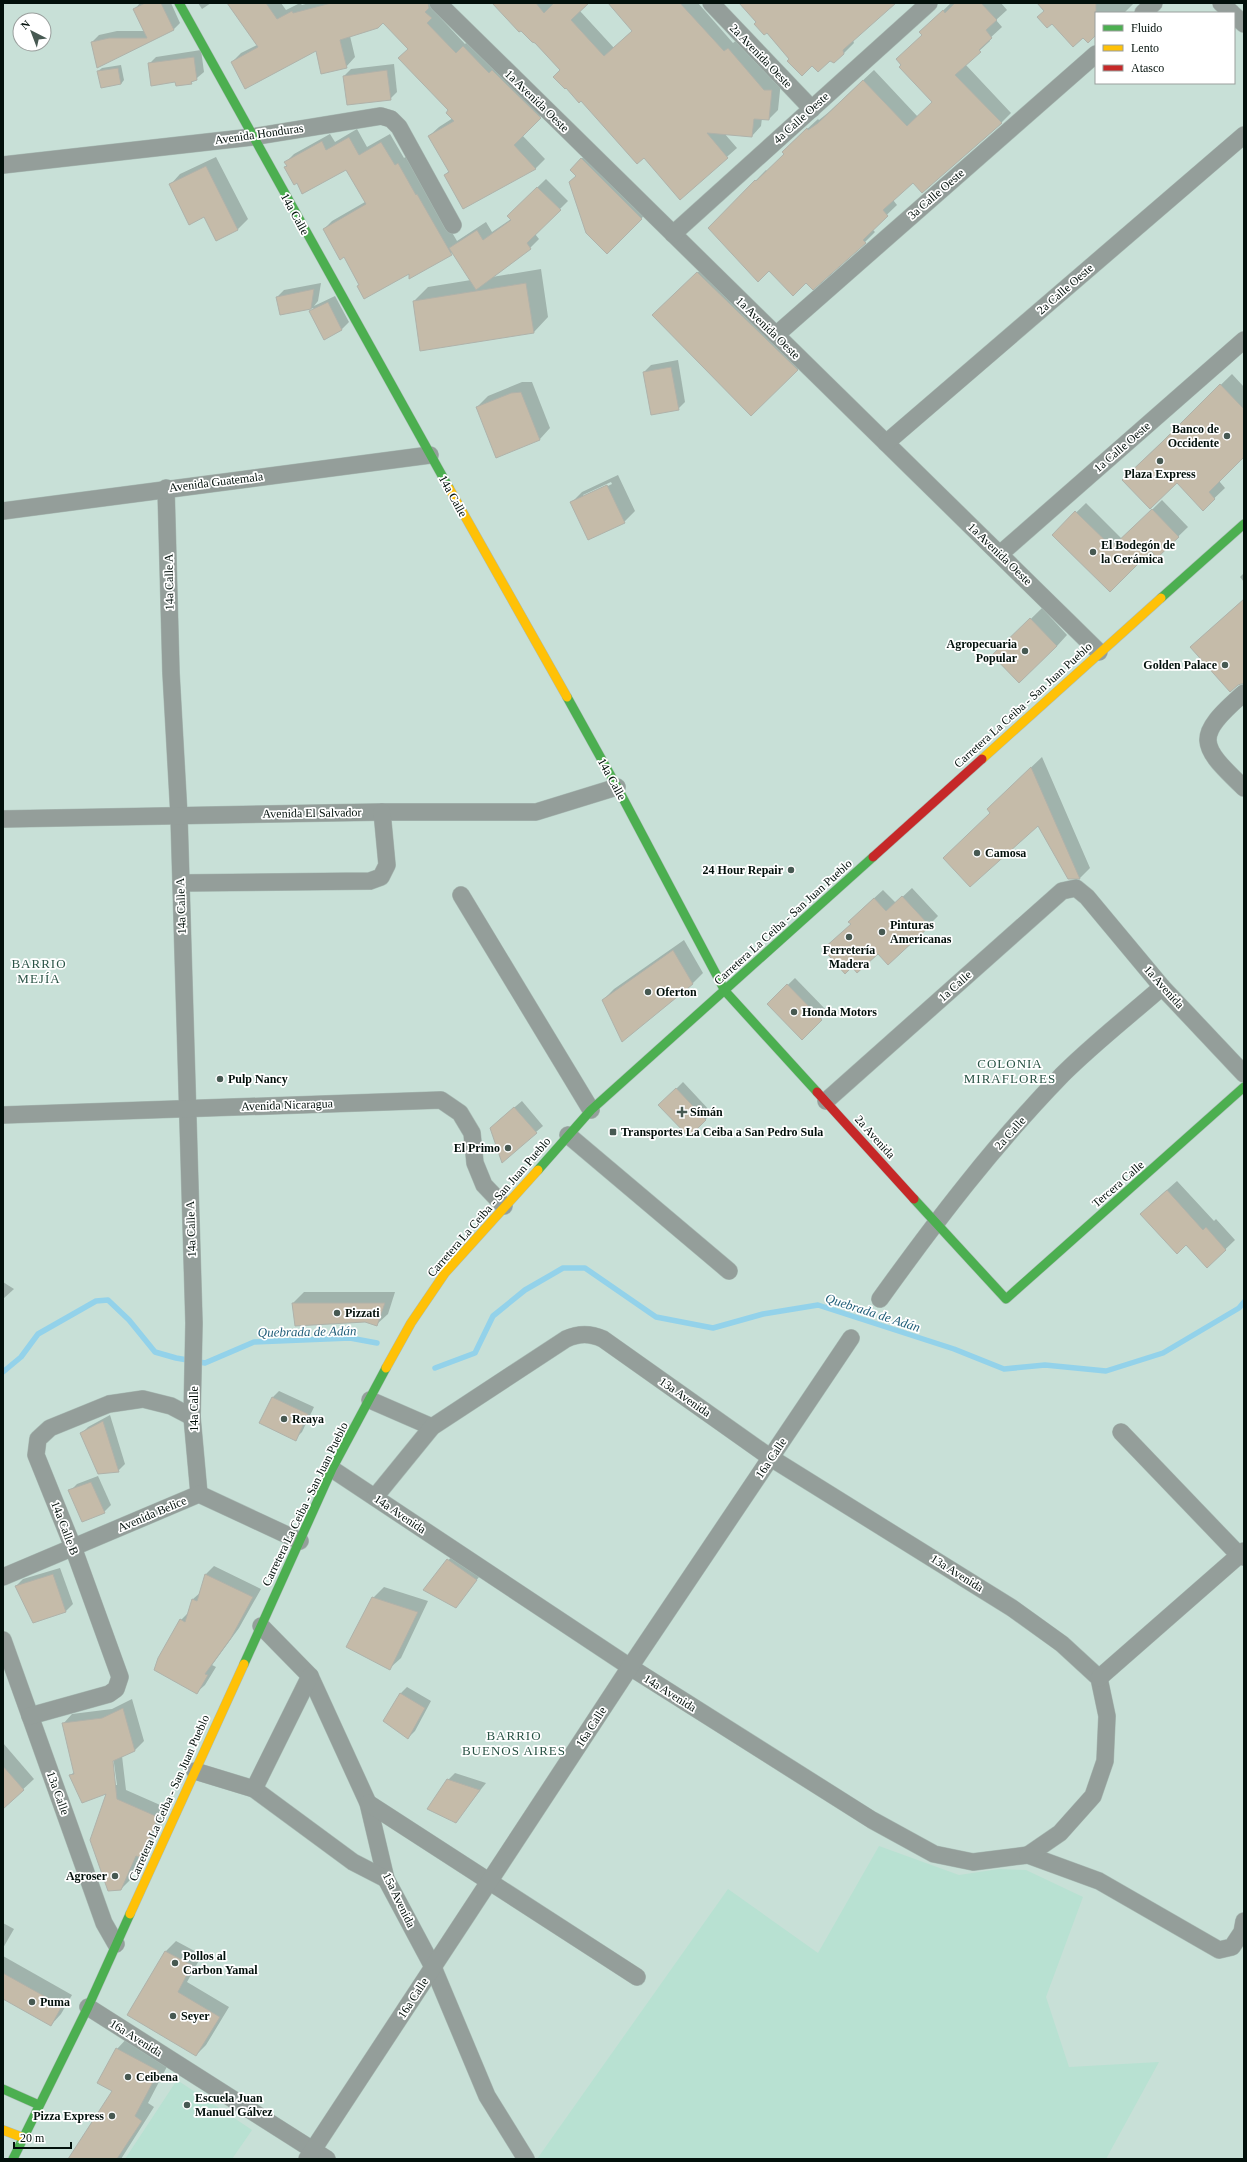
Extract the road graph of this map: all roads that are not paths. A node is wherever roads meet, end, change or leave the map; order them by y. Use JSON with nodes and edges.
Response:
{"nodes":[{"id":1,"x":179,"y":3,"type":"edge"},
{"id":2,"x":438,"y":3,"type":"edge"},
{"id":3,"x":711,"y":3,"type":"edge"},
{"id":4,"x":929,"y":3,"type":"edge"},
{"id":5,"x":1154,"y":3,"type":"edge"},
{"id":6,"x":1221,"y":3,"type":"edge"},
{"id":7,"x":1144,"y":12,"type":"edge"},
{"id":8,"x":1231,"y":12,"type":"edge"},
{"id":9,"x":1235,"y":16,"type":"edge"},
{"id":10,"x":1244,"y":24,"type":"edge"},
{"id":11,"x":1095,"y":55,"type":"edge"},
{"id":12,"x":812,"y":108,"type":"junction"},
{"id":13,"x":1244,"y":134,"type":"edge"},
{"id":14,"x":252,"y":137,"type":"junction"},
{"id":15,"x":3,"y":165,"type":"edge"},
{"id":16,"x":453,"y":225,"type":"dead end"},
{"id":17,"x":673,"y":234,"type":"junction"},
{"id":18,"x":776,"y":335,"type":"junction"},
{"id":19,"x":1244,"y":340,"type":"edge"},
{"id":20,"x":886,"y":442,"type":"junction"},
{"id":21,"x":430,"y":454,"type":"junction"},
{"id":22,"x":166,"y":488,"type":"junction"},
{"id":23,"x":3,"y":511,"type":"edge"},
{"id":24,"x":1244,"y":524,"type":"edge"},
{"id":25,"x":1000,"y":554,"type":"junction"},
{"id":26,"x":1099,"y":652,"type":"junction"},
{"id":27,"x":1244,"y":693,"type":"edge"},
{"id":28,"x":616,"y":787,"type":"junction"},
{"id":29,"x":1244,"y":788,"type":"edge"},
{"id":30,"x":382,"y":812,"type":"junction"},
{"id":31,"x":179,"y":816,"type":"junction"},
{"id":32,"x":3,"y":819,"type":"edge"},
{"id":33,"x":181,"y":883,"type":"junction"},
{"id":34,"x":461,"y":895,"type":"dead end"},
{"id":35,"x":1087,"y":897,"type":"joint"},
{"id":36,"x":1162,"y":987,"type":"junction"},
{"id":37,"x":725,"y":991,"type":"junction"},
{"id":38,"x":1244,"y":1074,"type":"edge"},
{"id":39,"x":1244,"y":1087,"type":"edge"},
{"id":40,"x":826,"y":1101,"type":"junction"},
{"id":41,"x":187,"y":1109,"type":"junction"},
{"id":42,"x":591,"y":1110,"type":"junction"},
{"id":43,"x":3,"y":1114,"type":"edge"},
{"id":44,"x":568,"y":1135,"type":"junction"},
{"id":45,"x":504,"y":1206,"type":"junction"},
{"id":46,"x":935,"y":1223,"type":"junction"},
{"id":47,"x":730,"y":1271,"type":"dead end"},
{"id":48,"x":1006,"y":1299,"type":"joint"},
{"id":49,"x":880,"y":1300,"type":"dead end"},
{"id":50,"x":194,"y":1323,"type":"joint"},
{"id":51,"x":851,"y":1338,"type":"dead end"},
{"id":52,"x":370,"y":1400,"type":"junction"},
{"id":53,"x":192,"y":1417,"type":"junction"},
{"id":54,"x":432,"y":1427,"type":"junction"},
{"id":55,"x":1121,"y":1432,"type":"dead end"},
{"id":56,"x":771,"y":1458,"type":"junction"},
{"id":57,"x":332,"y":1469,"type":"junction"},
{"id":58,"x":199,"y":1494,"type":"junction"},
{"id":59,"x":375,"y":1497,"type":"junction"},
{"id":60,"x":300,"y":1541,"type":"junction"},
{"id":61,"x":73,"y":1547,"type":"junction"},
{"id":62,"x":1242,"y":1554,"type":"edge"},
{"id":63,"x":3,"y":1577,"type":"edge"},
{"id":64,"x":261,"y":1626,"type":"junction"},
{"id":65,"x":3,"y":1640,"type":"edge"},
{"id":66,"x":630,"y":1667,"type":"junction"},
{"id":67,"x":310,"y":1676,"type":"junction"},
{"id":68,"x":1099,"y":1678,"type":"junction"},
{"id":69,"x":30,"y":1716,"type":"junction"},
{"id":70,"x":195,"y":1771,"type":"junction"},
{"id":71,"x":254,"y":1789,"type":"junction"},
{"id":72,"x":368,"y":1803,"type":"junction"},
{"id":73,"x":1028,"y":1855,"type":"junction"},
{"id":74,"x":386,"y":1879,"type":"junction"},
{"id":75,"x":490,"y":1882,"type":"junction"},
{"id":76,"x":1244,"y":1921,"type":"edge"},
{"id":77,"x":116,"y":1944,"type":"junction"},
{"id":78,"x":433,"y":1967,"type":"junction"},
{"id":79,"x":637,"y":1977,"type":"dead end"},
{"id":80,"x":88,"y":2007,"type":"junction"},
{"id":81,"x":3,"y":2088,"type":"edge"},
{"id":82,"x":39,"y":2105,"type":"junction"},
{"id":83,"x":3,"y":2130,"type":"edge"},
{"id":84,"x":24,"y":2138,"type":"junction"},
{"id":85,"x":316,"y":2156,"type":"edge"},
{"id":86,"x":13,"y":2159,"type":"edge"},
{"id":87,"x":526,"y":2159,"type":"edge"}],
"edges":[{"from":1,"to":14,"type":"main road","name":"14a Calle"},
{"from":2,"to":17,"type":"street","name":"1a Avenida Oeste"},
{"from":3,"to":12,"type":"street","name":"2a Avenida Oeste"},
{"from":4,"to":12,"type":"street","name":"4a Calle Oeste"},
{"from":5,"to":7,"type":"street"},
{"from":6,"to":8,"type":"street"},
{"from":9,"to":10,"type":"street"},
{"from":11,"to":18,"type":"street","name":"3a Calle Oeste"},
{"from":12,"to":17,"type":"street","name":"4a Calle Oeste"},
{"from":13,"to":20,"type":"street","name":"2a Calle Oeste"},
{"from":14,"to":15,"type":"street","name":"Avenida Honduras"},
{"from":14,"to":16,"type":"street","name":"Avenida Honduras"},
{"from":14,"to":21,"type":"main road","name":"14a Calle"},
{"from":17,"to":18,"type":"street","name":"1a Avenida Oeste"},
{"from":18,"to":20,"type":"street","name":"1a Avenida Oeste"},
{"from":19,"to":25,"type":"street","name":"1a Calle Oeste"},
{"from":20,"to":25,"type":"street","name":"1a Avenida Oeste"},
{"from":21,"to":22,"type":"street","name":"Avenida Guatemala"},
{"from":21,"to":28,"type":"main road","name":"14a Calle"},
{"from":22,"to":23,"type":"street","name":"Avenida Guatemala"},
{"from":22,"to":31,"type":"street","name":"14a Calle A"},
{"from":24,"to":26,"type":"main road","name":"Carretera La Ceiba - San Juan Pueblo"},
{"from":25,"to":26,"type":"street","name":"1a Avenida Oeste"},
{"from":26,"to":37,"type":"main road","name":"Carretera La Ceiba - San Juan Pueblo"},
{"from":27,"to":29,"type":"street"},
{"from":28,"to":30,"type":"street","name":"Avenida El Salvador"},
{"from":28,"to":37,"type":"main road","name":"14a Calle"},
{"from":30,"to":31,"type":"street","name":"Avenida El Salvador"},
{"from":30,"to":33,"type":"street"},
{"from":31,"to":32,"type":"street","name":"Avenida El Salvador"},
{"from":31,"to":33,"type":"street","name":"14a Calle A"},
{"from":33,"to":41,"type":"street","name":"14a Calle A"},
{"from":34,"to":42,"type":"street"},
{"from":35,"to":36,"type":"street","name":"1a Avenida"},
{"from":35,"to":40,"type":"street","name":"1a Calle"},
{"from":36,"to":38,"type":"street","name":"1a Avenida"},
{"from":36,"to":46,"type":"street","name":"2a Calle"},
{"from":37,"to":40,"type":"main road","name":"2a Avenida"},
{"from":37,"to":42,"type":"main road","name":"Carretera La Ceiba - San Juan Pueblo"},
{"from":39,"to":48,"type":"main road","name":"Tercera Calle"},
{"from":40,"to":46,"type":"main road","name":"2a Avenida"},
{"from":41,"to":43,"type":"street","name":"Avenida Nicaragua"},
{"from":41,"to":45,"type":"street","name":"Avenida Nicaragua"},
{"from":41,"to":50,"type":"street","name":"14a Calle A"},
{"from":42,"to":44,"type":"main road","name":"Carretera La Ceiba - San Juan Pueblo"},
{"from":44,"to":45,"type":"main road","name":"Carretera La Ceiba - San Juan Pueblo"},
{"from":44,"to":47,"type":"street"},
{"from":45,"to":52,"type":"main road","name":"Carretera La Ceiba - San Juan Pueblo"},
{"from":46,"to":48,"type":"main road","name":"2a Avenida"},
{"from":46,"to":49,"type":"street","name":"2a Calle"},
{"from":50,"to":53,"type":"street","name":"14a Calle"},
{"from":51,"to":56,"type":"street","name":"16a Calle"},
{"from":52,"to":54,"type":"street"},
{"from":52,"to":57,"type":"main road","name":"Carretera La Ceiba - San Juan Pueblo"},
{"from":53,"to":58,"type":"street","name":"14a Calle"},
{"from":53,"to":61,"type":"street","name":"14a Calle B"},
{"from":54,"to":56,"type":"street","name":"13a Avenida"},
{"from":54,"to":59,"type":"street","name":"13a Avenida"},
{"from":55,"to":62,"type":"street"},
{"from":56,"to":66,"type":"street","name":"16a Calle"},
{"from":56,"to":68,"type":"street","name":"13a Avenida"},
{"from":57,"to":59,"type":"street","name":"14a Avenida"},
{"from":57,"to":60,"type":"main road","name":"Carretera La Ceiba - San Juan Pueblo"},
{"from":58,"to":60,"type":"street","name":"Avenida Belice"},
{"from":58,"to":61,"type":"street","name":"Avenida Belice"},
{"from":59,"to":66,"type":"street","name":"14a Avenida"},
{"from":60,"to":64,"type":"main road","name":"Carretera La Ceiba - San Juan Pueblo"},
{"from":61,"to":63,"type":"street","name":"Avenida Belice"},
{"from":61,"to":69,"type":"street","name":"14a Calle B"},
{"from":62,"to":68,"type":"street"},
{"from":64,"to":67,"type":"street","name":"15a Avenida"},
{"from":64,"to":70,"type":"main road","name":"Carretera La Ceiba - San Juan Pueblo"},
{"from":65,"to":69,"type":"street","name":"13a Calle"},
{"from":66,"to":73,"type":"street","name":"14a Avenida"},
{"from":66,"to":75,"type":"street","name":"16a Calle"},
{"from":67,"to":71,"type":"street"},
{"from":67,"to":72,"type":"street","name":"15a Avenida"},
{"from":68,"to":73,"type":"street"},
{"from":69,"to":77,"type":"street","name":"13a Calle"},
{"from":70,"to":71,"type":"street"},
{"from":70,"to":77,"type":"main road","name":"Carretera La Ceiba - San Juan Pueblo"},
{"from":71,"to":74,"type":"street"},
{"from":72,"to":74,"type":"street","name":"15a Avenida"},
{"from":72,"to":75,"type":"street"},
{"from":73,"to":76,"type":"street"},
{"from":74,"to":78,"type":"street","name":"15a Avenida"},
{"from":75,"to":78,"type":"street","name":"16a Calle"},
{"from":75,"to":79,"type":"street"},
{"from":77,"to":80,"type":"main road","name":"Carretera La Ceiba - San Juan Pueblo"},
{"from":78,"to":85,"type":"street","name":"16a Calle"},
{"from":78,"to":87,"type":"street","name":"15a Avenida"},
{"from":80,"to":82,"type":"main road","name":"Carretera La Ceiba - San Juan Pueblo"},
{"from":80,"to":85,"type":"street","name":"16a Avenida"},
{"from":81,"to":82,"type":"main road"},
{"from":82,"to":84,"type":"main road","name":"Carretera La Ceiba - San Juan Pueblo"},
{"from":83,"to":84,"type":"main road"},
{"from":84,"to":86,"type":"main road","name":"Carretera La Ceiba - San Juan Pueblo"}]}
